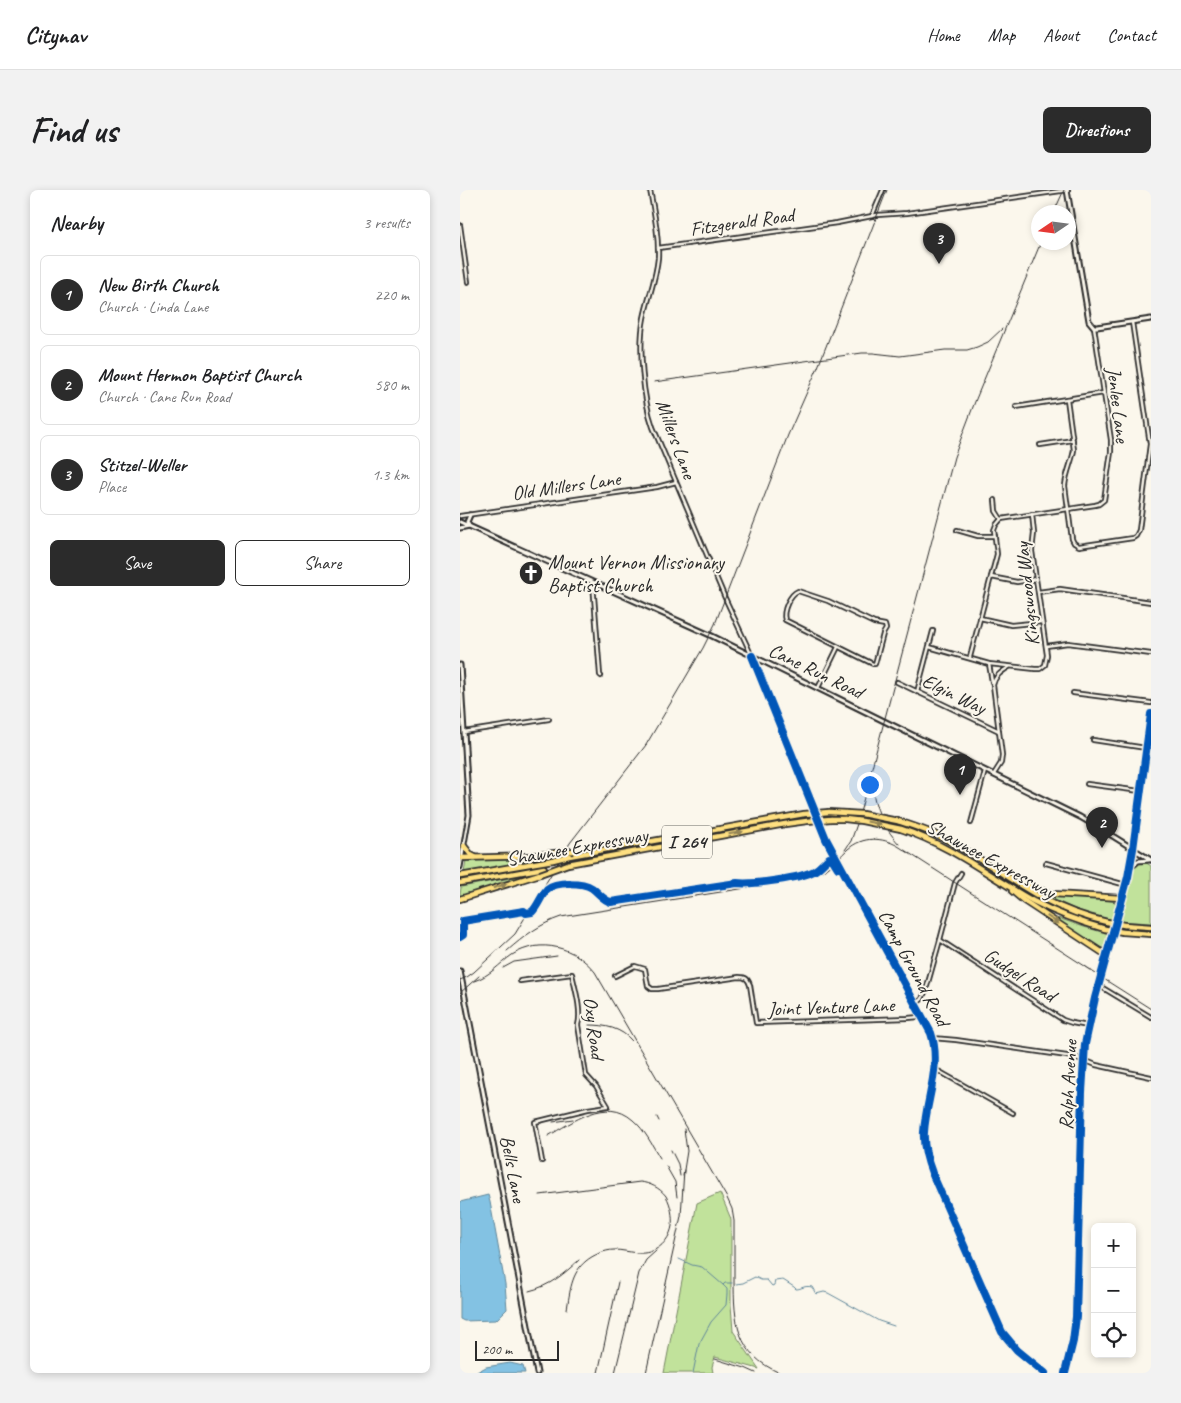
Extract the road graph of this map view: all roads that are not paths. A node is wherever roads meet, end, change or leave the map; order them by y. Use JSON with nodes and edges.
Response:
{"nodes":[{"id":1,"x":650,"y":190,"type":"edge"},
{"id":2,"x":883,"y":190,"type":"edge"},
{"id":3,"x":1067,"y":190,"type":"edge"},
{"id":4,"x":872,"y":216,"type":"junction"},
{"id":5,"x":460,"y":225,"type":"edge"},
{"id":6,"x":658,"y":248,"type":"junction"},
{"id":7,"x":466,"y":262,"type":"junction"},
{"id":8,"x":460,"y":263,"type":"edge"},
{"id":9,"x":468,"y":282,"type":"dead end"},
{"id":10,"x":1151,"y":319,"type":"edge"},
{"id":11,"x":1132,"y":322,"type":"junction"},
{"id":12,"x":1094,"y":327,"type":"junction"},
{"id":13,"x":1104,"y":393,"type":"junction"},
{"id":14,"x":1067,"y":399,"type":"junction"},
{"id":15,"x":1016,"y":407,"type":"dead end"},
{"id":16,"x":1073,"y":440,"type":"junction"},
{"id":17,"x":1040,"y":445,"type":"dead end"},
{"id":18,"x":676,"y":482,"type":"junction"},
{"id":19,"x":994,"y":500,"type":"dead end"},
{"id":20,"x":1067,"y":509,"type":"junction"},
{"id":21,"x":1032,"y":514,"type":"junction"},
{"id":22,"x":470,"y":515,"type":"junction"},
{"id":23,"x":460,"y":516,"type":"edge"},
{"id":24,"x":1001,"y":520,"type":"junction"},
{"id":25,"x":460,"y":522,"type":"edge"},
{"id":26,"x":470,"y":526,"type":"junction"},
{"id":27,"x":460,"y":528,"type":"edge"},
{"id":28,"x":957,"y":530,"type":"dead end"},
{"id":29,"x":995,"y":536,"type":"junction"},
{"id":30,"x":991,"y":576,"type":"junction"},
{"id":31,"x":1036,"y":579,"type":"junction"},
{"id":32,"x":593,"y":583,"type":"junction"},
{"id":33,"x":1038,"y":592,"type":"junction"},
{"id":34,"x":1151,"y":602,"type":"edge"},
{"id":35,"x":980,"y":618,"type":"junction"},
{"id":36,"x":1042,"y":622,"type":"junction"},
{"id":37,"x":933,"y":631,"type":"dead end"},
{"id":38,"x":1046,"y":646,"type":"junction"},
{"id":39,"x":838,"y":647,"type":"junction"},
{"id":40,"x":929,"y":647,"type":"junction"},
{"id":41,"x":1151,"y":654,"type":"edge"},
{"id":42,"x":752,"y":656,"type":"junction"},
{"id":43,"x":970,"y":658,"type":"junction"},
{"id":44,"x":989,"y":664,"type":"junction"},
{"id":45,"x":460,"y":665,"type":"edge"},
{"id":46,"x":1010,"y":666,"type":"junction"},
{"id":47,"x":601,"y":676,"type":"dead end"},
{"id":48,"x":897,"y":682,"type":"dead end"},
{"id":49,"x":993,"y":685,"type":"junction"},
{"id":50,"x":818,"y":688,"type":"junction"},
{"id":51,"x":917,"y":692,"type":"junction"},
{"id":52,"x":1072,"y":692,"type":"dead end"},
{"id":53,"x":1151,"y":704,"type":"edge"},
{"id":54,"x":1151,"y":714,"type":"edge"},
{"id":55,"x":549,"y":719,"type":"dead end"},
{"id":56,"x":999,"y":731,"type":"junction"},
{"id":57,"x":464,"y":732,"type":"junction"},
{"id":58,"x":1093,"y":740,"type":"dead end"},
{"id":59,"x":1146,"y":748,"type":"junction"},
{"id":60,"x":986,"y":771,"type":"junction"},
{"id":61,"x":994,"y":775,"type":"junction"},
{"id":62,"x":1087,"y":784,"type":"dead end"},
{"id":63,"x":1140,"y":791,"type":"junction"},
{"id":64,"x":971,"y":824,"type":"dead end"},
{"id":65,"x":460,"y":836,"type":"edge"},
{"id":66,"x":466,"y":838,"type":"junction"},
{"id":67,"x":464,"y":846,"type":"junction"},
{"id":68,"x":1133,"y":849,"type":"junction"},
{"id":69,"x":599,"y":851,"type":"junction"},
{"id":70,"x":461,"y":858,"type":"edge"},
{"id":71,"x":476,"y":858,"type":"junction"},
{"id":72,"x":1151,"y":860,"type":"edge"},
{"id":73,"x":1046,"y":863,"type":"dead end"},
{"id":74,"x":568,"y":864,"type":"junction"},
{"id":75,"x":460,"y":867,"type":"edge"},
{"id":76,"x":1130,"y":868,"type":"junction"},
{"id":77,"x":997,"y":870,"type":"junction"},
{"id":78,"x":961,"y":872,"type":"dead end"},
{"id":79,"x":460,"y":876,"type":"edge"},
{"id":80,"x":999,"y":881,"type":"junction"},
{"id":81,"x":462,"y":883,"type":"edge"},
{"id":82,"x":1126,"y":885,"type":"junction"},
{"id":83,"x":1122,"y":898,"type":"junction"},
{"id":84,"x":460,"y":899,"type":"edge"},
{"id":85,"x":1151,"y":927,"type":"edge"},
{"id":86,"x":1151,"y":935,"type":"edge"},
{"id":87,"x":940,"y":940,"type":"junction"},
{"id":88,"x":1106,"y":955,"type":"junction"},
{"id":89,"x":460,"y":971,"type":"edge"},
{"id":90,"x":615,"y":976,"type":"dead end"},
{"id":91,"x":520,"y":981,"type":"dead end"},
{"id":92,"x":1098,"y":985,"type":"junction"},
{"id":93,"x":916,"y":1004,"type":"junction"},
{"id":94,"x":922,"y":1015,"type":"junction"},
{"id":95,"x":1151,"y":1016,"type":"edge"},
{"id":96,"x":1088,"y":1026,"type":"junction"},
{"id":97,"x":933,"y":1038,"type":"junction"},
{"id":98,"x":1084,"y":1060,"type":"junction"},
{"id":99,"x":935,"y":1069,"type":"junction"},
{"id":100,"x":1151,"y":1077,"type":"edge"},
{"id":101,"x":1013,"y":1113,"type":"dead end"},
{"id":102,"x":542,"y":1161,"type":"dead end"},
{"id":103,"x":537,"y":1373,"type":"edge"},
{"id":104,"x":1045,"y":1373,"type":"edge"},
{"id":105,"x":1065,"y":1373,"type":"edge"}],
"edges":[{"from":1,"to":6,"type":"street","name":"Millers Lane"},
{"from":2,"to":4,"type":"street"},
{"from":3,"to":4,"type":"street","name":"Fitzgerald Road"},
{"from":3,"to":12,"type":"street"},
{"from":4,"to":6,"type":"street","name":"Fitzgerald Road"},
{"from":5,"to":7,"type":"street"},
{"from":6,"to":18,"type":"street","name":"Millers Lane"},
{"from":7,"to":8,"type":"street"},
{"from":7,"to":9,"type":"street"},
{"from":10,"to":11,"type":"street"},
{"from":11,"to":12,"type":"street"},
{"from":11,"to":20,"type":"street"},
{"from":12,"to":13,"type":"street","name":"Jenlee Lane"},
{"from":13,"to":14,"type":"street"},
{"from":13,"to":20,"type":"street","name":"Jenlee Lane"},
{"from":14,"to":15,"type":"street"},
{"from":14,"to":16,"type":"street"},
{"from":16,"to":17,"type":"street"},
{"from":16,"to":20,"type":"street"},
{"from":18,"to":22,"type":"street","name":"Old Millers Lane"},
{"from":18,"to":42,"type":"street","name":"Millers Lane"},
{"from":19,"to":24,"type":"street"},
{"from":20,"to":21,"type":"street","name":"Jenlee Lane"},
{"from":21,"to":24,"type":"street","name":"Jenlee Lane"},
{"from":21,"to":31,"type":"street","name":"Kingswood Way"},
{"from":22,"to":23,"type":"street","name":"Old Millers Lane"},
{"from":22,"to":26,"type":"street"},
{"from":24,"to":29,"type":"street"},
{"from":25,"to":26,"type":"street","name":"Cane Run Road"},
{"from":26,"to":27,"type":"street"},
{"from":26,"to":32,"type":"street","name":"Cane Run Road"},
{"from":28,"to":29,"type":"street"},
{"from":29,"to":30,"type":"street"},
{"from":30,"to":31,"type":"street"},
{"from":30,"to":35,"type":"street"},
{"from":31,"to":33,"type":"street","name":"Kingswood Way"},
{"from":32,"to":42,"type":"street","name":"Cane Run Road"},
{"from":32,"to":47,"type":"street"},
{"from":33,"to":34,"type":"street"},
{"from":33,"to":36,"type":"street","name":"Kingswood Way"},
{"from":35,"to":36,"type":"street"},
{"from":35,"to":43,"type":"street"},
{"from":36,"to":38,"type":"street","name":"Kingswood Way"},
{"from":37,"to":40,"type":"street"},
{"from":38,"to":41,"type":"street"},
{"from":38,"to":46,"type":"street","name":"Kingswood Way"},
{"from":39,"to":39,"type":"street"},
{"from":39,"to":50,"type":"street"},
{"from":40,"to":43,"type":"street","name":"Kingswood Way"},
{"from":40,"to":51,"type":"street"},
{"from":42,"to":50,"type":"street","name":"Cane Run Road"},
{"from":42,"to":93,"type":"street","name":"Camp Ground Road"},
{"from":43,"to":44,"type":"street","name":"Kingswood Way"},
{"from":44,"to":46,"type":"street","name":"Kingswood Way"},
{"from":44,"to":49,"type":"street"},
{"from":45,"to":57,"type":"street"},
{"from":46,"to":49,"type":"street","name":"Kingswood Way"},
{"from":48,"to":51,"type":"street","name":"Elgin Way"},
{"from":49,"to":56,"type":"street"},
{"from":50,"to":60,"type":"street","name":"Cane Run Road"},
{"from":51,"to":56,"type":"street","name":"Elgin Way"},
{"from":52,"to":53,"type":"street"},
{"from":54,"to":59,"type":"street","name":"Ralph Avenue"},
{"from":55,"to":57,"type":"street"},
{"from":56,"to":61,"type":"street"},
{"from":57,"to":66,"type":"street"},
{"from":58,"to":59,"type":"street"},
{"from":59,"to":63,"type":"street","name":"Ralph Avenue"},
{"from":60,"to":61,"type":"street","name":"Cane Run Road"},
{"from":60,"to":64,"type":"street"},
{"from":61,"to":68,"type":"street","name":"Cane Run Road"},
{"from":62,"to":63,"type":"street"},
{"from":63,"to":68,"type":"street","name":"Ralph Avenue"},
{"from":65,"to":66,"type":"street"},
{"from":66,"to":67,"type":"street"},
{"from":67,"to":70,"type":"street"},
{"from":67,"to":71,"type":"highway"},
{"from":68,"to":72,"type":"street","name":"Cane Run Road"},
{"from":68,"to":76,"type":"street","name":"Ralph Avenue"},
{"from":69,"to":71,"type":"highway","bridge":true},
{"from":69,"to":77,"type":"highway","name":"Shawnee Expressway","number":"I 264","bridge":true},
{"from":69,"to":79,"type":"highway","name":"Shawnee Expressway","number":"I 264","bridge":true},
{"from":70,"to":71,"type":"highway"},
{"from":70,"to":75,"type":"street"},
{"from":72,"to":76,"type":"street"},
{"from":73,"to":82,"type":"street"},
{"from":74,"to":80,"type":"highway","name":"Shawnee Expressway","number":"I 264","one_way":true,"bridge":true},
{"from":74,"to":81,"type":"highway","name":"Shawnee Expressway","number":"I 264","bridge":true},
{"from":84,"to":74,"type":"highway","one_way":true,"bridge":true},
{"from":76,"to":82,"type":"street","name":"Ralph Avenue"},
{"from":77,"to":83,"type":"highway"},
{"from":77,"to":85,"type":"highway","name":"Shawnee Expressway","number":"I 264","bridge":true},
{"from":78,"to":87,"type":"street"},
{"from":80,"to":86,"type":"highway","name":"Shawnee Expressway","number":"I 264","bridge":true},
{"from":80,"to":88,"type":"highway","one_way":true},
{"from":82,"to":83,"type":"street","name":"Ralph Avenue"},
{"from":83,"to":88,"type":"street","name":"Ralph Avenue"},
{"from":87,"to":93,"type":"street"},
{"from":87,"to":96,"type":"street","name":"Gudgel Road"},
{"from":88,"to":92,"type":"street","name":"Ralph Avenue"},
{"from":89,"to":103,"type":"street","name":"Bells Lane"},
{"from":90,"to":94,"type":"street","name":"Joint Venture Lane"},
{"from":91,"to":102,"type":"street","name":"Oxy Road"},
{"from":92,"to":95,"type":"street"},
{"from":92,"to":96,"type":"street","name":"Ralph Avenue"},
{"from":93,"to":94,"type":"street","name":"Camp Ground Road"},
{"from":94,"to":97,"type":"street","name":"Camp Ground Road"},
{"from":96,"to":98,"type":"street","name":"Ralph Avenue"},
{"from":97,"to":98,"type":"street"},
{"from":97,"to":99,"type":"street","name":"Camp Ground Road"},
{"from":98,"to":100,"type":"street"},
{"from":98,"to":105,"type":"street","name":"Ralph Avenue"},
{"from":99,"to":101,"type":"street"},
{"from":99,"to":104,"type":"street","name":"Camp Ground Road"}]}
